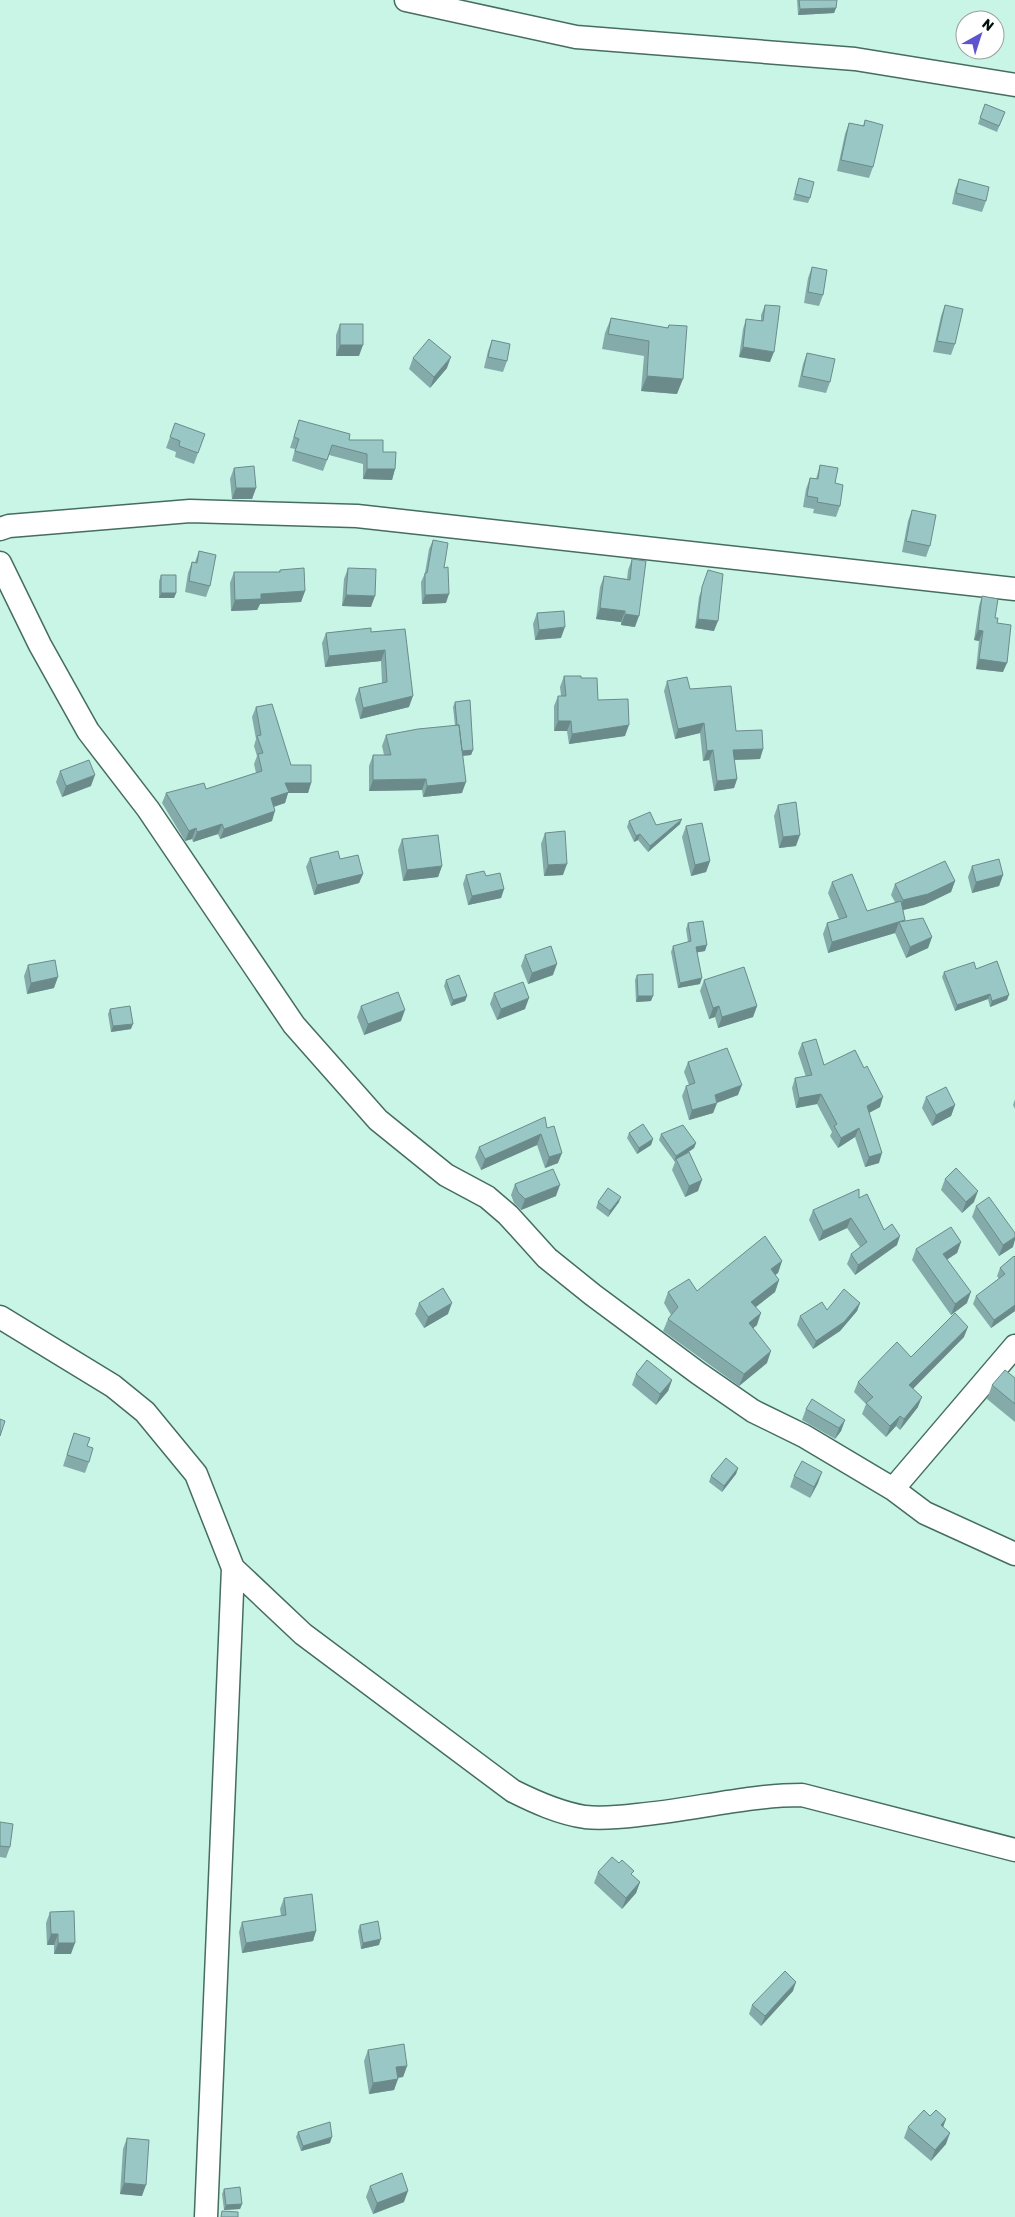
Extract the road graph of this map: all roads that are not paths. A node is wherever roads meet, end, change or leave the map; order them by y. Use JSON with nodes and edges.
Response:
{"nodes":[{"id":1,"x":406,"y":0,"type":"edge"},
{"id":2,"x":1015,"y":85,"type":"edge"},
{"id":3,"x":0,"y":529,"type":"edge"},
{"id":4,"x":0,"y":562,"type":"edge"},
{"id":5,"x":1015,"y":589,"type":"edge"},
{"id":6,"x":0,"y":1317,"type":"edge"},
{"id":7,"x":1015,"y":1346,"type":"edge"},
{"id":8,"x":893,"y":1489,"type":"junction"},
{"id":9,"x":1015,"y":1554,"type":"edge"},
{"id":10,"x":233,"y":1568,"type":"junction"},
{"id":11,"x":1015,"y":1850,"type":"edge"},
{"id":12,"x":206,"y":2217,"type":"edge"}],
"edges":[{"from":1,"to":2,"type":"street"},
{"from":3,"to":5,"type":"street"},
{"from":4,"to":8,"type":"street"},
{"from":6,"to":10,"type":"street"},
{"from":7,"to":8,"type":"street"},
{"from":8,"to":9,"type":"street"},
{"from":10,"to":11,"type":"street"},
{"from":10,"to":12,"type":"street"}]}
